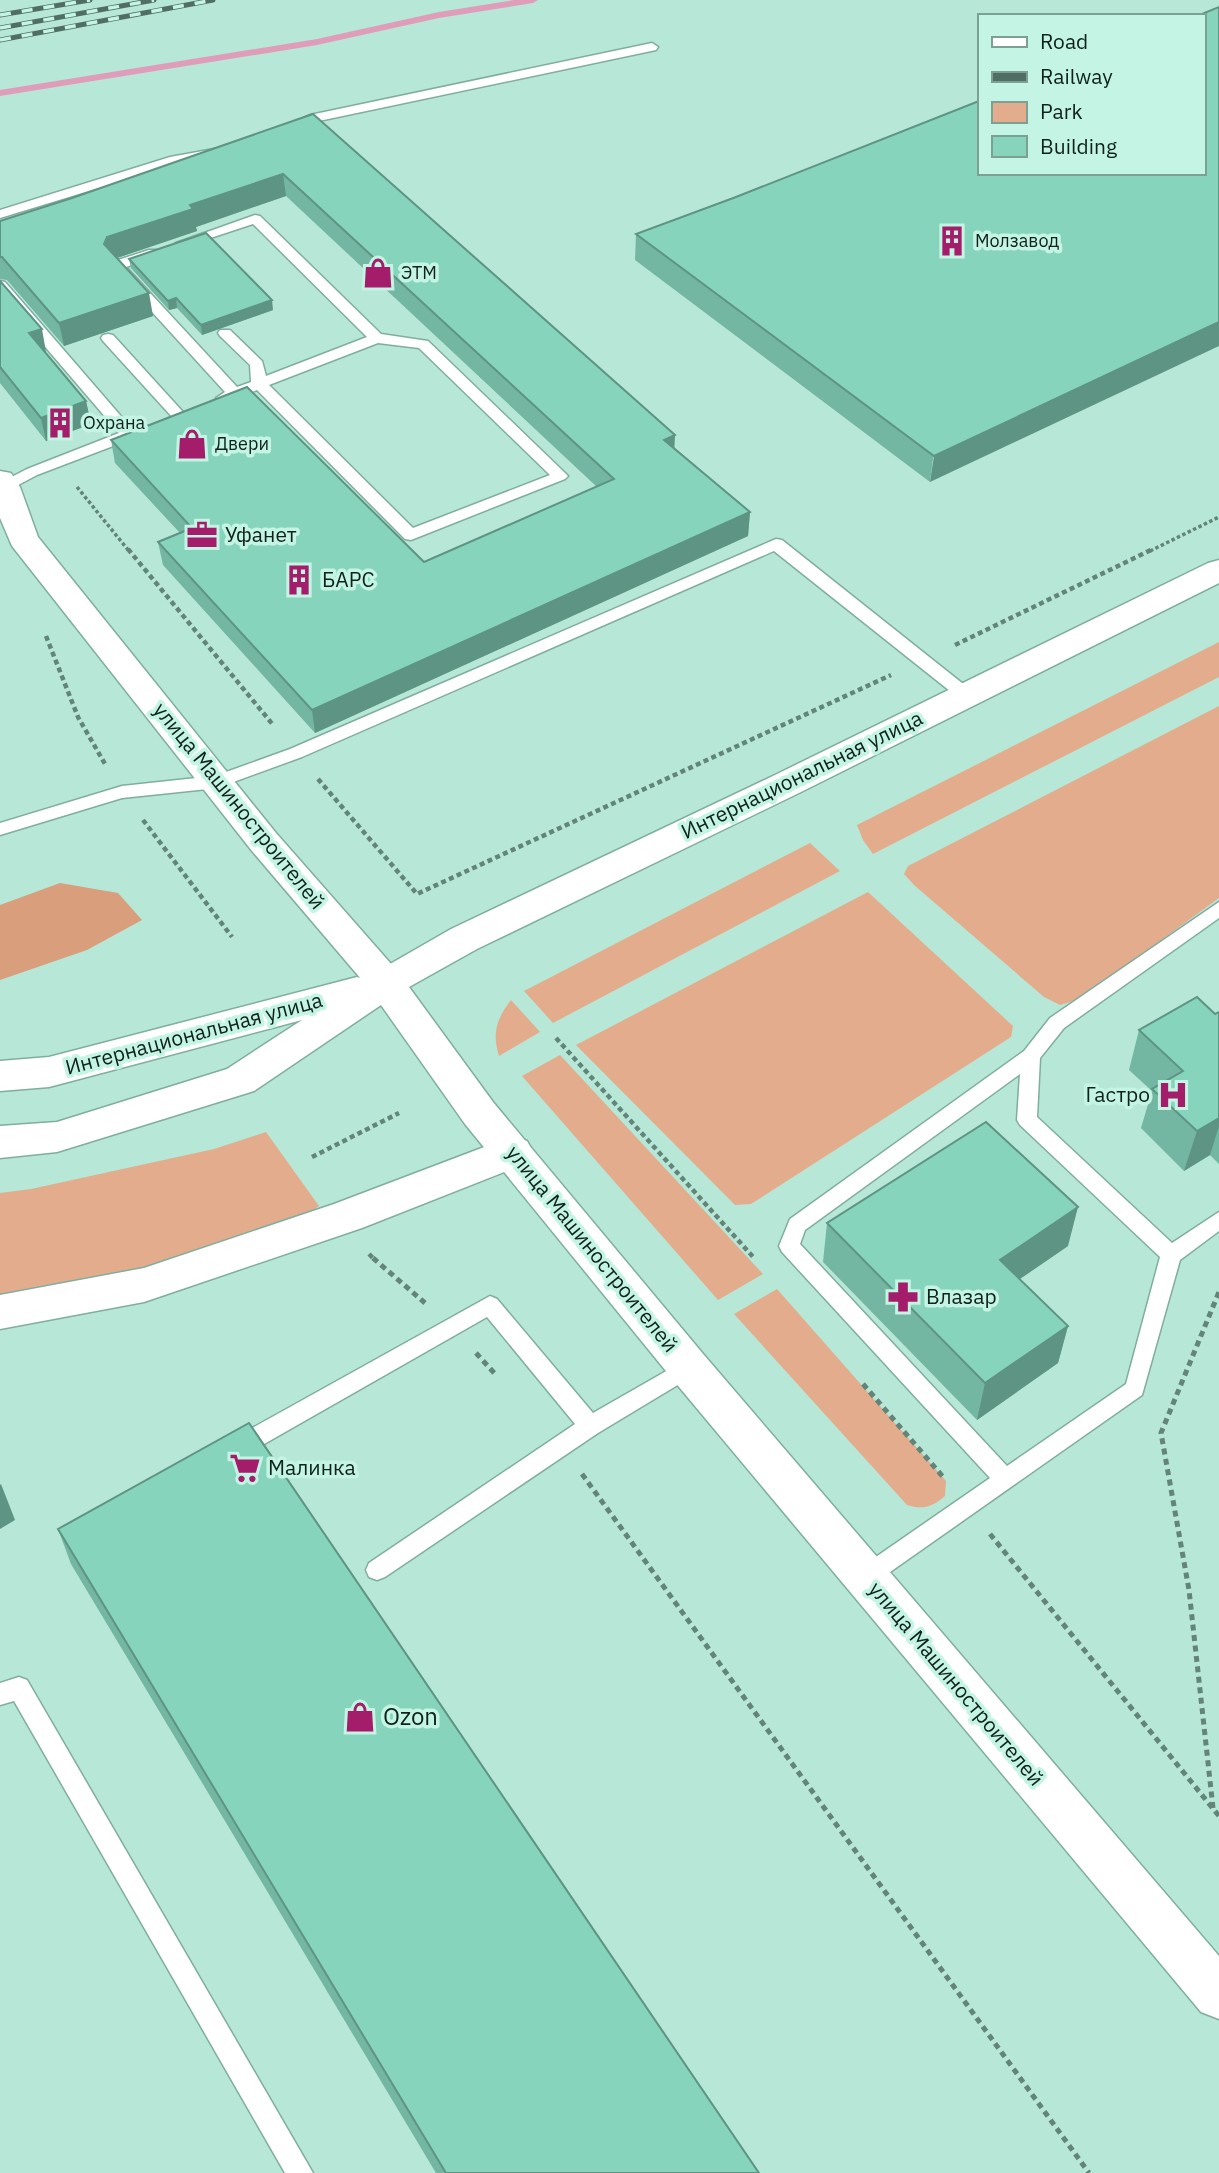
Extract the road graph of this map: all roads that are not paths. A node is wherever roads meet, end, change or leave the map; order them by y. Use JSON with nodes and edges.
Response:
{"nodes":[{"id":1,"x":652,"y":47,"type":"dead end"},
{"id":2,"x":285,"y":130,"type":"edge"},
{"id":3,"x":223,"y":152,"type":"edge"},
{"id":4,"x":0,"y":214,"type":"edge"},
{"id":5,"x":0,"y":285,"type":"edge"},
{"id":6,"x":225,"y":332,"type":"edge"},
{"id":7,"x":108,"y":338,"type":"edge"},
{"id":8,"x":377,"y":338,"type":"junction"},
{"id":9,"x":259,"y":384,"type":"junction"},
{"id":10,"x":234,"y":393,"type":"junction"},
{"id":11,"x":212,"y":402,"type":"edge"},
{"id":12,"x":129,"y":435,"type":"junction"},
{"id":13,"x":3,"y":483,"type":"edge"},
{"id":14,"x":12,"y":531,"type":"edge"},
{"id":15,"x":1219,"y":570,"type":"edge"},
{"id":16,"x":966,"y":695,"type":"junction"},
{"id":17,"x":217,"y":782,"type":"junction"},
{"id":18,"x":0,"y":830,"type":"edge"},
{"id":19,"x":1219,"y":909,"type":"edge"},
{"id":20,"x":386,"y":983,"type":"junction"},
{"id":21,"x":1031,"y":1056,"type":"junction"},
{"id":22,"x":0,"y":1076,"type":"edge"},
{"id":23,"x":0,"y":1142,"type":"edge"},
{"id":24,"x":513,"y":1152,"type":"junction"},
{"id":25,"x":1219,"y":1220,"type":"edge"},
{"id":26,"x":1171,"y":1255,"type":"junction"},
{"id":27,"x":0,"y":1312,"type":"edge"},
{"id":28,"x":689,"y":1368,"type":"junction"},
{"id":29,"x":590,"y":1426,"type":"junction"},
{"id":30,"x":215,"y":1461,"type":"edge"},
{"id":31,"x":1004,"y":1479,"type":"junction"},
{"id":32,"x":376,"y":1570,"type":"dead end"},
{"id":33,"x":865,"y":1577,"type":"junction"},
{"id":34,"x":0,"y":1694,"type":"edge"},
{"id":35,"x":1219,"y":1994,"type":"edge"},
{"id":36,"x":300,"y":2173,"type":"edge"}],
"edges":[{"from":1,"to":2,"type":"lane"},
{"from":3,"to":4,"type":"lane"},
{"from":5,"to":12,"type":"lane"},
{"from":6,"to":9,"type":"lane"},
{"from":7,"to":12,"type":"lane"},
{"from":8,"to":9,"type":"lane"},
{"from":8,"to":9,"type":"lane"},
{"from":8,"to":10,"type":"lane"},
{"from":9,"to":10,"type":"lane"},
{"from":10,"to":11,"type":"lane"},
{"from":12,"to":13,"type":"lane"},
{"from":13,"to":14,"type":"main road","name":"улица Машиностроителей"},
{"from":14,"to":17,"type":"main road","name":"улица Машиностроителей"},
{"from":15,"to":16,"type":"main road","name":"Интернациональная улица"},
{"from":16,"to":17,"type":"lane"},
{"from":16,"to":20,"type":"main road","name":"Интернациональная улица"},
{"from":17,"to":18,"type":"lane"},
{"from":17,"to":20,"type":"main road","name":"улица Машиностроителей"},
{"from":19,"to":21,"type":"lane"},
{"from":20,"to":22,"type":"main road","name":"Интернациональная улица"},
{"from":20,"to":23,"type":"main road","name":"Интернациональная улица"},
{"from":20,"to":24,"type":"main road","name":"улица Машиностроителей"},
{"from":21,"to":26,"type":"lane"},
{"from":21,"to":31,"type":"lane"},
{"from":24,"to":27,"type":"main road"},
{"from":24,"to":28,"type":"main road","name":"улица Машиностроителей"},
{"from":25,"to":26,"type":"lane"},
{"from":26,"to":31,"type":"lane"},
{"from":28,"to":29,"type":"lane"},
{"from":28,"to":33,"type":"main road","name":"улица Машиностроителей"},
{"from":29,"to":30,"type":"lane"},
{"from":29,"to":32,"type":"lane"},
{"from":31,"to":33,"type":"lane"},
{"from":33,"to":35,"type":"main road","name":"улица Машиностроителей"},
{"from":34,"to":36,"type":"lane"}]}
